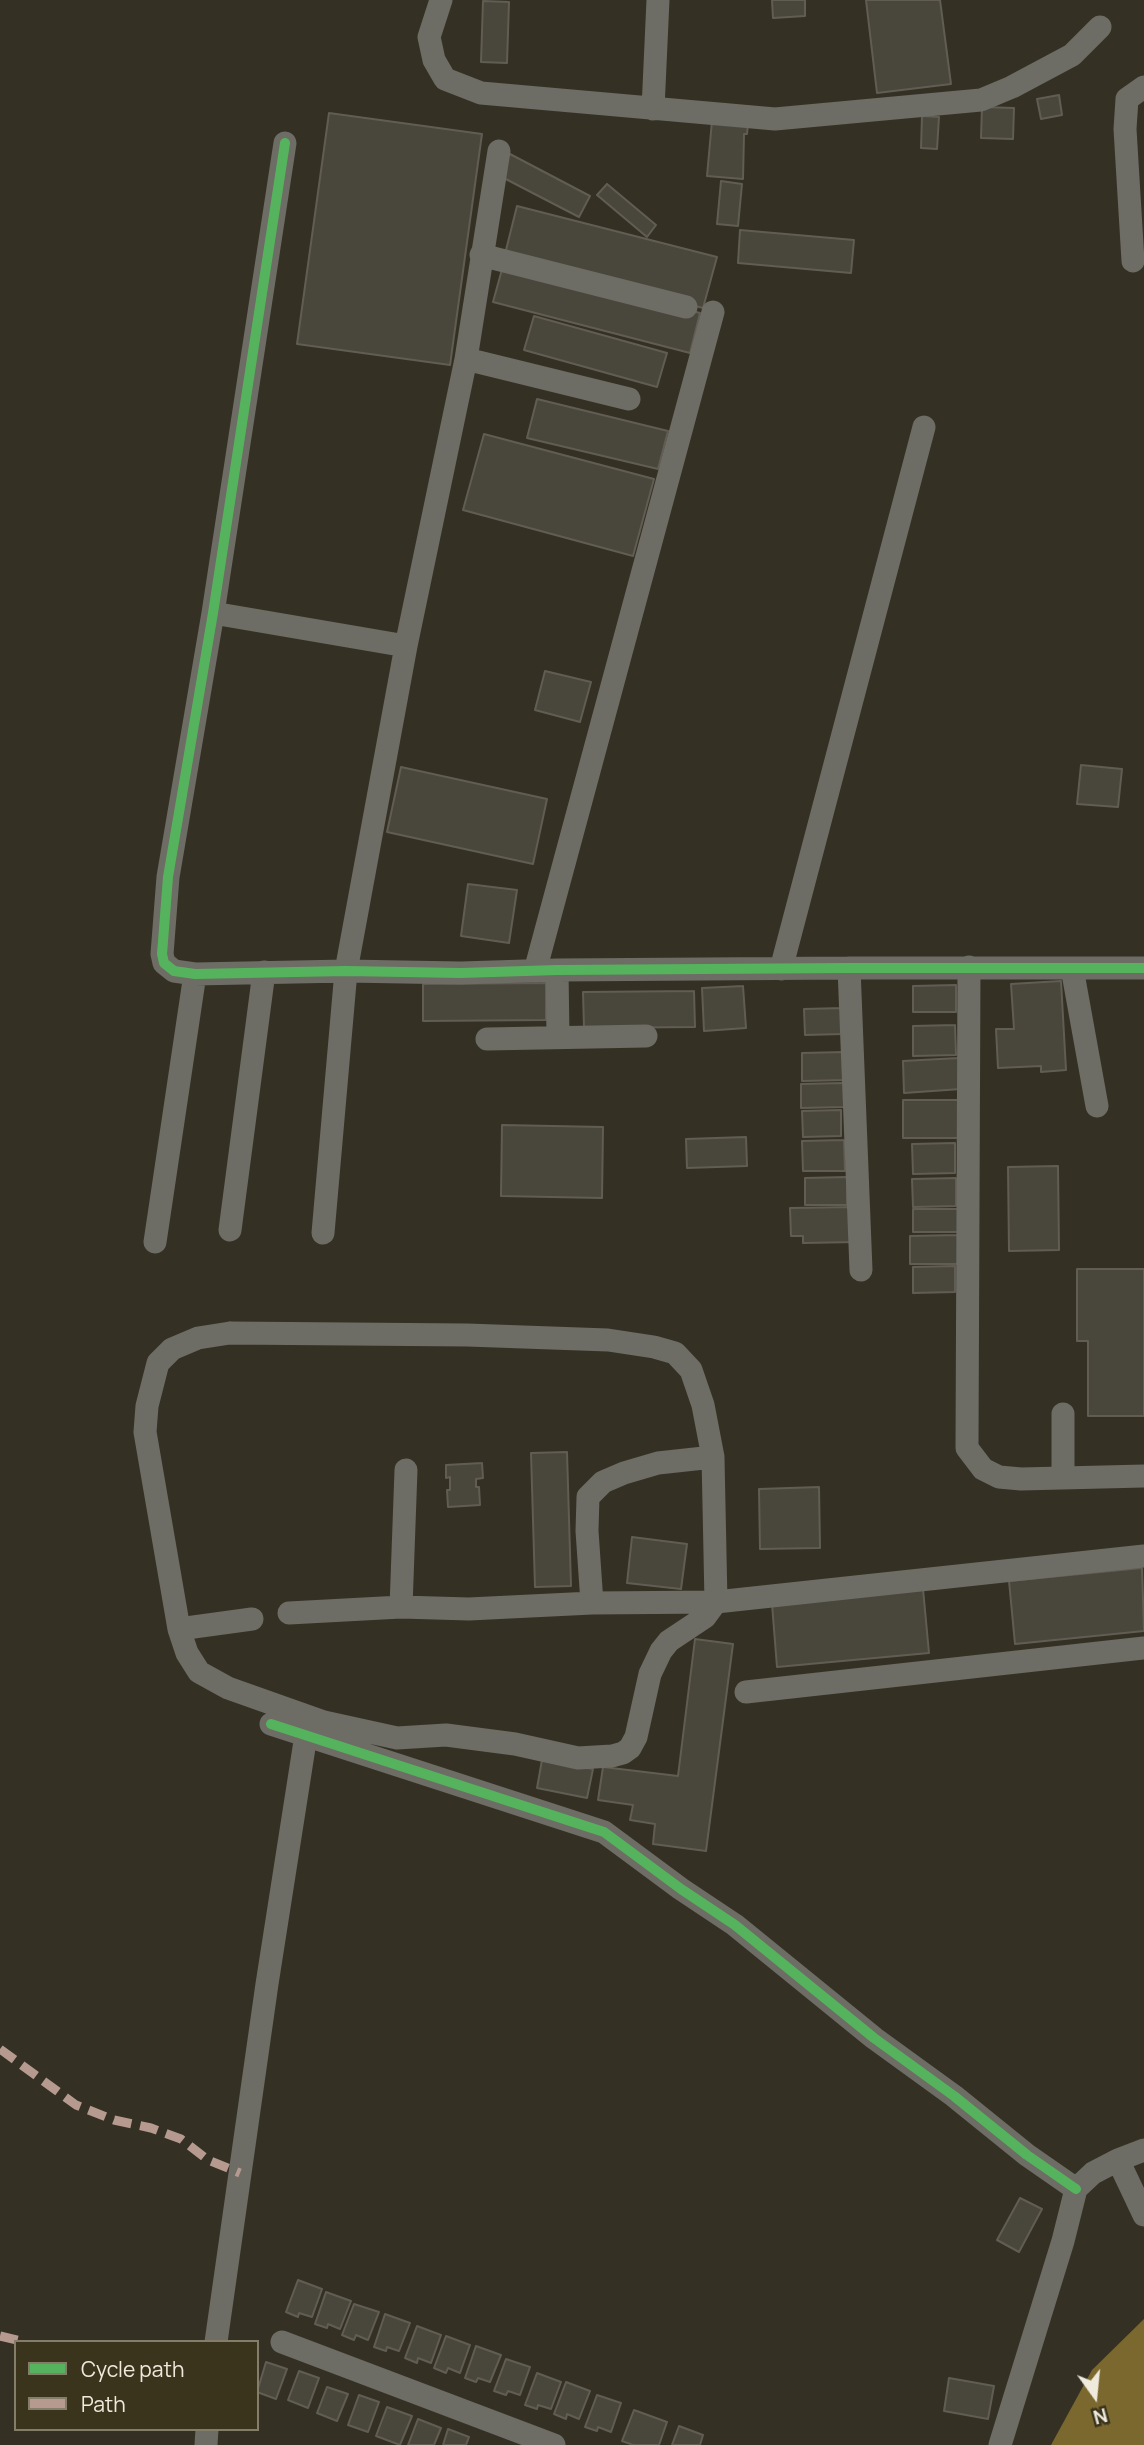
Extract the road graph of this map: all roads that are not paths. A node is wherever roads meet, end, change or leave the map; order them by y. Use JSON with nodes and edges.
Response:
{"nodes":[{"id":1,"x":441,"y":0,"type":"edge"},
{"id":2,"x":659,"y":0,"type":"edge"},
{"id":3,"x":1100,"y":27,"type":"dead end"},
{"id":4,"x":1144,"y":87,"type":"edge"},
{"id":5,"x":653,"y":109,"type":"junction"},
{"id":6,"x":285,"y":143,"type":"dead end"},
{"id":7,"x":499,"y":151,"type":"dead end"},
{"id":8,"x":481,"y":255,"type":"junction"},
{"id":9,"x":1133,"y":261,"type":"dead end"},
{"id":10,"x":686,"y":307,"type":"dead end"},
{"id":11,"x":713,"y":312,"type":"dead end"},
{"id":12,"x":466,"y":359,"type":"junction"},
{"id":13,"x":629,"y":399,"type":"dead end"},
{"id":14,"x":924,"y":427,"type":"dead end"},
{"id":15,"x":213,"y":613,"type":"junction"},
{"id":16,"x":405,"y":646,"type":"junction"},
{"id":17,"x":969,"y":967,"type":"junction"},
{"id":18,"x":849,"y":968,"type":"junction"},
{"id":19,"x":1072,"y":968,"type":"junction"},
{"id":20,"x":1144,"y":968,"type":"edge"},
{"id":21,"x":781,"y":969,"type":"junction"},
{"id":22,"x":546,"y":970,"type":"junction"},
{"id":23,"x":346,"y":971,"type":"junction"},
{"id":24,"x":264,"y":972,"type":"junction"},
{"id":25,"x":195,"y":974,"type":"junction"},
{"id":26,"x":558,"y":1037,"type":"junction"},
{"id":27,"x":646,"y":1037,"type":"dead end"},
{"id":28,"x":487,"y":1039,"type":"dead end"},
{"id":29,"x":1097,"y":1106,"type":"dead end"},
{"id":30,"x":230,"y":1230,"type":"dead end"},
{"id":31,"x":323,"y":1233,"type":"dead end"},
{"id":32,"x":155,"y":1242,"type":"dead end"},
{"id":33,"x":861,"y":1270,"type":"dead end"},
{"id":34,"x":1063,"y":1414,"type":"dead end"},
{"id":35,"x":713,"y":1457,"type":"junction"},
{"id":36,"x":406,"y":1469,"type":"dead end"},
{"id":37,"x":1144,"y":1476,"type":"edge"},
{"id":38,"x":1063,"y":1477,"type":"junction"},
{"id":39,"x":1144,"y":1556,"type":"edge"},
{"id":40,"x":716,"y":1602,"type":"junction"},
{"id":41,"x":592,"y":1603,"type":"junction"},
{"id":42,"x":401,"y":1607,"type":"junction"},
{"id":43,"x":289,"y":1614,"type":"dead end"},
{"id":44,"x":252,"y":1619,"type":"dead end"},
{"id":45,"x":180,"y":1629,"type":"junction"},
{"id":46,"x":1144,"y":1648,"type":"edge"},
{"id":47,"x":746,"y":1692,"type":"dead end"},
{"id":48,"x":271,"y":1724,"type":"dead end"},
{"id":49,"x":306,"y":1735,"type":"junction"},
{"id":50,"x":1144,"y":2150,"type":"edge"},
{"id":51,"x":1118,"y":2160,"type":"junction"},
{"id":52,"x":1076,"y":2189,"type":"junction"},
{"id":53,"x":1144,"y":2215,"type":"edge"},
{"id":54,"x":216,"y":2340,"type":"edge"},
{"id":55,"x":282,"y":2342,"type":"dead end"},
{"id":56,"x":554,"y":2445,"type":"edge"},
{"id":57,"x":1000,"y":2445,"type":"edge"}],
"edges":[{"from":1,"to":5,"type":"street"},
{"from":2,"to":5,"type":"street"},
{"from":3,"to":5,"type":"street"},
{"from":4,"to":9,"type":"street"},
{"from":6,"to":15,"type":"street"},
{"from":7,"to":8,"type":"street"},
{"from":8,"to":10,"type":"street"},
{"from":8,"to":12,"type":"street"},
{"from":11,"to":22,"type":"street"},
{"from":12,"to":13,"type":"street"},
{"from":12,"to":16,"type":"street"},
{"from":14,"to":21,"type":"street"},
{"from":15,"to":16,"type":"street"},
{"from":15,"to":25,"type":"street"},
{"from":16,"to":23,"type":"street"},
{"from":17,"to":18,"type":"street"},
{"from":17,"to":19,"type":"street"},
{"from":17,"to":38,"type":"street"},
{"from":18,"to":21,"type":"street"},
{"from":18,"to":33,"type":"street"},
{"from":19,"to":20,"type":"street"},
{"from":19,"to":29,"type":"street"},
{"from":21,"to":22,"type":"street"},
{"from":22,"to":23,"type":"street"},
{"from":22,"to":26,"type":"street"},
{"from":23,"to":24,"type":"street"},
{"from":23,"to":31,"type":"street"},
{"from":24,"to":25,"type":"street"},
{"from":24,"to":30,"type":"street"},
{"from":25,"to":32,"type":"street"},
{"from":26,"to":27,"type":"street"},
{"from":26,"to":28,"type":"street"},
{"from":34,"to":38,"type":"street"},
{"from":35,"to":40,"type":"street"},
{"from":35,"to":41,"type":"street"},
{"from":35,"to":45,"type":"street"},
{"from":36,"to":42,"type":"street"},
{"from":37,"to":38,"type":"street"},
{"from":39,"to":40,"type":"street"},
{"from":40,"to":41,"type":"street"},
{"from":40,"to":45,"type":"street"},
{"from":41,"to":42,"type":"street"},
{"from":42,"to":43,"type":"street"},
{"from":44,"to":45,"type":"street"},
{"from":46,"to":47,"type":"street"},
{"from":48,"to":49,"type":"street"},
{"from":49,"to":52,"type":"street"},
{"from":49,"to":54,"type":"street"},
{"from":50,"to":51,"type":"street"},
{"from":51,"to":52,"type":"street"},
{"from":51,"to":53,"type":"street"},
{"from":52,"to":57,"type":"street"},
{"from":55,"to":56,"type":"street"}]}
